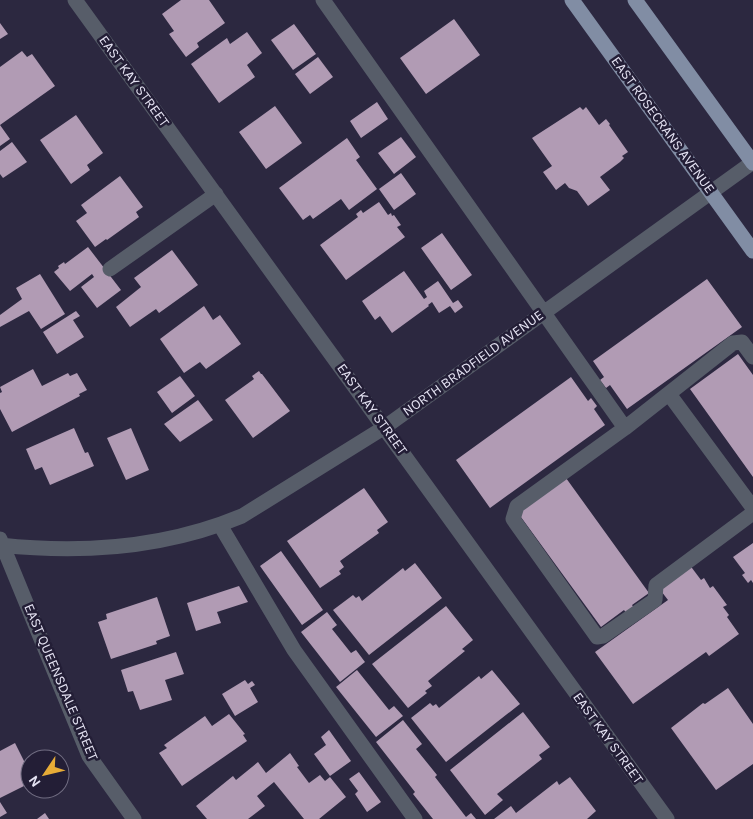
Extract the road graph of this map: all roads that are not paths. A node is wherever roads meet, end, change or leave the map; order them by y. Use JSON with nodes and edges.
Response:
{"nodes":[{"id":1,"x":75,"y":0,"type":"edge"},
{"id":2,"x":323,"y":0,"type":"edge"},
{"id":3,"x":572,"y":0,"type":"edge"},
{"id":4,"x":635,"y":0,"type":"edge"},
{"id":5,"x":753,"y":162,"type":"edge"},
{"id":6,"x":711,"y":192,"type":"junction"},
{"id":7,"x":216,"y":194,"type":"junction"},
{"id":8,"x":753,"y":251,"type":"edge"},
{"id":9,"x":110,"y":269,"type":"dead end"},
{"id":10,"x":543,"y":313,"type":"junction"},
{"id":11,"x":753,"y":358,"type":"edge"},
{"id":12,"x":669,"y":394,"type":"junction"},
{"id":13,"x":385,"y":427,"type":"junction"},
{"id":14,"x":625,"y":428,"type":"junction"},
{"id":15,"x":753,"y":508,"type":"edge"},
{"id":16,"x":753,"y":513,"type":"edge"},
{"id":17,"x":220,"y":526,"type":"junction"},
{"id":18,"x":1,"y":543,"type":"edge"},
{"id":19,"x":134,"y":819,"type":"edge"},
{"id":20,"x":415,"y":819,"type":"edge"},
{"id":21,"x":667,"y":819,"type":"edge"}],
"edges":[{"from":1,"to":7,"type":"street","name":"EAST KAY STREET"},
{"from":2,"to":10,"type":"street"},
{"from":3,"to":6,"type":"main road","name":"EAST ROSECRANS AVENUE"},
{"from":4,"to":5,"type":"main road"},
{"from":5,"to":6,"type":"street","name":"NORTH BRADFIELD AVENUE"},
{"from":6,"to":8,"type":"main road","name":"EAST ROSECRANS AVENUE"},
{"from":6,"to":10,"type":"street","name":"NORTH BRADFIELD AVENUE"},
{"from":7,"to":9,"type":"street"},
{"from":7,"to":13,"type":"street","name":"EAST KAY STREET"},
{"from":10,"to":13,"type":"street","name":"NORTH BRADFIELD AVENUE"},
{"from":10,"to":14,"type":"street"},
{"from":11,"to":12,"type":"street"},
{"from":12,"to":14,"type":"street"},
{"from":12,"to":15,"type":"street"},
{"from":13,"to":17,"type":"street","name":"NORTH BRADFIELD AVENUE"},
{"from":13,"to":21,"type":"street","name":"EAST KAY STREET"},
{"from":14,"to":16,"type":"street"},
{"from":17,"to":18,"type":"street","name":"NORTH BRADFIELD AVENUE"},
{"from":17,"to":20,"type":"street"},
{"from":18,"to":19,"type":"street","name":"EAST QUEENSDALE STREET"}]}
